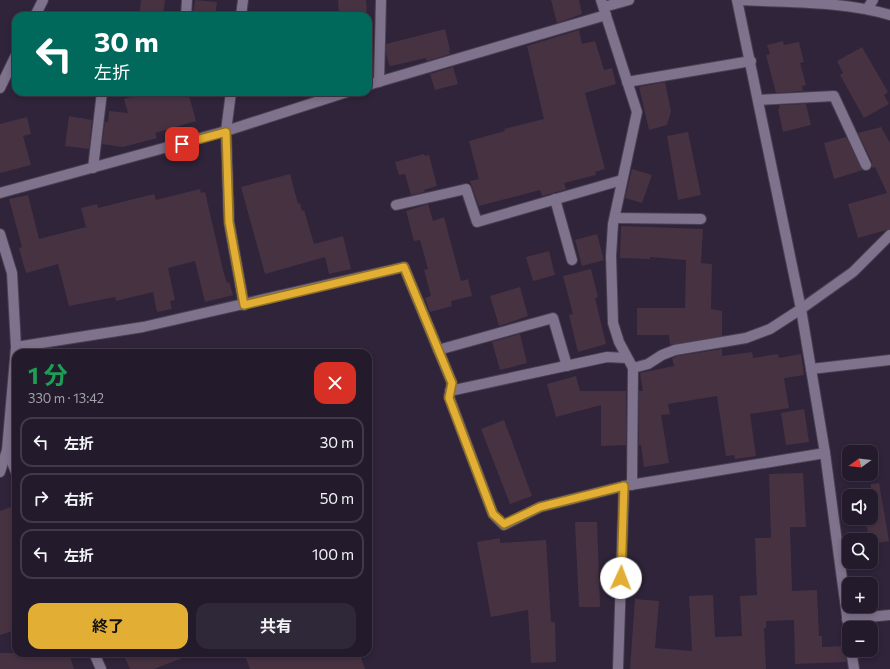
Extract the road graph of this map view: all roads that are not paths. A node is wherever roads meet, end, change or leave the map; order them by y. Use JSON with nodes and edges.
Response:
{"nodes":[{"id":1,"x":43,"y":0,"type":"edge"},
{"id":2,"x":187,"y":0,"type":"edge"},
{"id":3,"x":243,"y":0,"type":"edge"},
{"id":4,"x":381,"y":0,"type":"edge"},
{"id":5,"x":629,"y":0,"type":"edge"},
{"id":6,"x":737,"y":0,"type":"edge"},
{"id":7,"x":741,"y":0,"type":"edge"},
{"id":8,"x":870,"y":4,"type":"edge"},
{"id":9,"x":604,"y":7,"type":"edge"},
{"id":10,"x":37,"y":12,"type":"edge"},
{"id":11,"x":186,"y":12,"type":"edge"},
{"id":12,"x":242,"y":12,"type":"edge"},
{"id":13,"x":890,"y":15,"type":"edge"},
{"id":14,"x":751,"y":62,"type":"junction"},
{"id":15,"x":12,"y":63,"type":"edge"},
{"id":16,"x":379,"y":82,"type":"junction"},
{"id":17,"x":627,"y":82,"type":"junction"},
{"id":18,"x":372,"y":84,"type":"edge"},
{"id":19,"x":0,"y":88,"type":"edge"},
{"id":20,"x":101,"y":96,"type":"edge"},
{"id":21,"x":231,"y":96,"type":"edge"},
{"id":22,"x":335,"y":96,"type":"edge"},
{"id":23,"x":759,"y":100,"type":"junction"},
{"id":24,"x":226,"y":132,"type":"junction"},
{"id":25,"x":866,"y":165,"type":"dead end"},
{"id":26,"x":92,"y":168,"type":"junction"},
{"id":27,"x":622,"y":180,"type":"junction"},
{"id":28,"x":0,"y":193,"type":"edge"},
{"id":29,"x":555,"y":199,"type":"junction"},
{"id":30,"x":396,"y":205,"type":"dead end"},
{"id":31,"x":615,"y":218,"type":"junction"},
{"id":32,"x":701,"y":219,"type":"dead end"},
{"id":33,"x":0,"y":234,"type":"edge"},
{"id":34,"x":890,"y":235,"type":"edge"},
{"id":35,"x":572,"y":260,"type":"dead end"},
{"id":36,"x":244,"y":305,"type":"junction"},
{"id":37,"x":801,"y":309,"type":"junction"},
{"id":38,"x":16,"y":348,"type":"joint"},
{"id":39,"x":438,"y":350,"type":"junction"},
{"id":40,"x":627,"y":358,"type":"junction"},
{"id":41,"x":890,"y":360,"type":"edge"},
{"id":42,"x":567,"y":366,"type":"junction"},
{"id":43,"x":633,"y":368,"type":"junction"},
{"id":44,"x":811,"y":369,"type":"junction"},
{"id":45,"x":12,"y":389,"type":"edge"},
{"id":46,"x":450,"y":390,"type":"junction"},
{"id":47,"x":6,"y":450,"type":"junction"},
{"id":48,"x":825,"y":453,"type":"junction"},
{"id":49,"x":12,"y":463,"type":"edge"},
{"id":50,"x":0,"y":472,"type":"edge"},
{"id":51,"x":628,"y":485,"type":"junction"},
{"id":52,"x":890,"y":615,"type":"edge"},
{"id":53,"x":847,"y":619,"type":"joint"},
{"id":54,"x":96,"y":657,"type":"edge"},
{"id":55,"x":852,"y":657,"type":"edge"},
{"id":56,"x":101,"y":669,"type":"edge"},
{"id":57,"x":618,"y":669,"type":"edge"},
{"id":58,"x":854,"y":669,"type":"edge"}],
"edges":[{"from":1,"to":10,"type":"street"},
{"from":2,"to":11,"type":"street"},
{"from":3,"to":12,"type":"street"},
{"from":4,"to":16,"type":"street"},
{"from":5,"to":9,"type":"street"},
{"from":6,"to":14,"type":"street"},
{"from":7,"to":8,"type":"street"},
{"from":8,"to":13,"type":"street"},
{"from":9,"to":16,"type":"street"},
{"from":9,"to":17,"type":"street"},
{"from":14,"to":17,"type":"street"},
{"from":14,"to":23,"type":"street"},
{"from":15,"to":19,"type":"street"},
{"from":16,"to":18,"type":"street"},
{"from":17,"to":27,"type":"street"},
{"from":20,"to":26,"type":"street"},
{"from":21,"to":24,"type":"street"},
{"from":22,"to":24,"type":"street"},
{"from":23,"to":25,"type":"street"},
{"from":23,"to":37,"type":"street"},
{"from":24,"to":26,"type":"street"},
{"from":24,"to":36,"type":"street"},
{"from":26,"to":28,"type":"street"},
{"from":27,"to":29,"type":"street"},
{"from":27,"to":31,"type":"street"},
{"from":29,"to":30,"type":"street"},
{"from":29,"to":35,"type":"street"},
{"from":31,"to":32,"type":"street"},
{"from":31,"to":40,"type":"street"},
{"from":33,"to":38,"type":"street"},
{"from":34,"to":37,"type":"street"},
{"from":36,"to":38,"type":"street"},
{"from":36,"to":39,"type":"street"},
{"from":37,"to":43,"type":"street"},
{"from":37,"to":44,"type":"street"},
{"from":39,"to":42,"type":"street"},
{"from":39,"to":46,"type":"street"},
{"from":40,"to":42,"type":"street"},
{"from":40,"to":43,"type":"street"},
{"from":41,"to":44,"type":"street"},
{"from":42,"to":46,"type":"street"},
{"from":43,"to":51,"type":"street"},
{"from":44,"to":48,"type":"street"},
{"from":45,"to":47,"type":"street"},
{"from":46,"to":51,"type":"street"},
{"from":47,"to":49,"type":"street"},
{"from":47,"to":50,"type":"street"},
{"from":48,"to":51,"type":"street"},
{"from":48,"to":53,"type":"street"},
{"from":51,"to":57,"type":"street"},
{"from":52,"to":53,"type":"street"},
{"from":54,"to":56,"type":"street"},
{"from":55,"to":58,"type":"street"}]}
